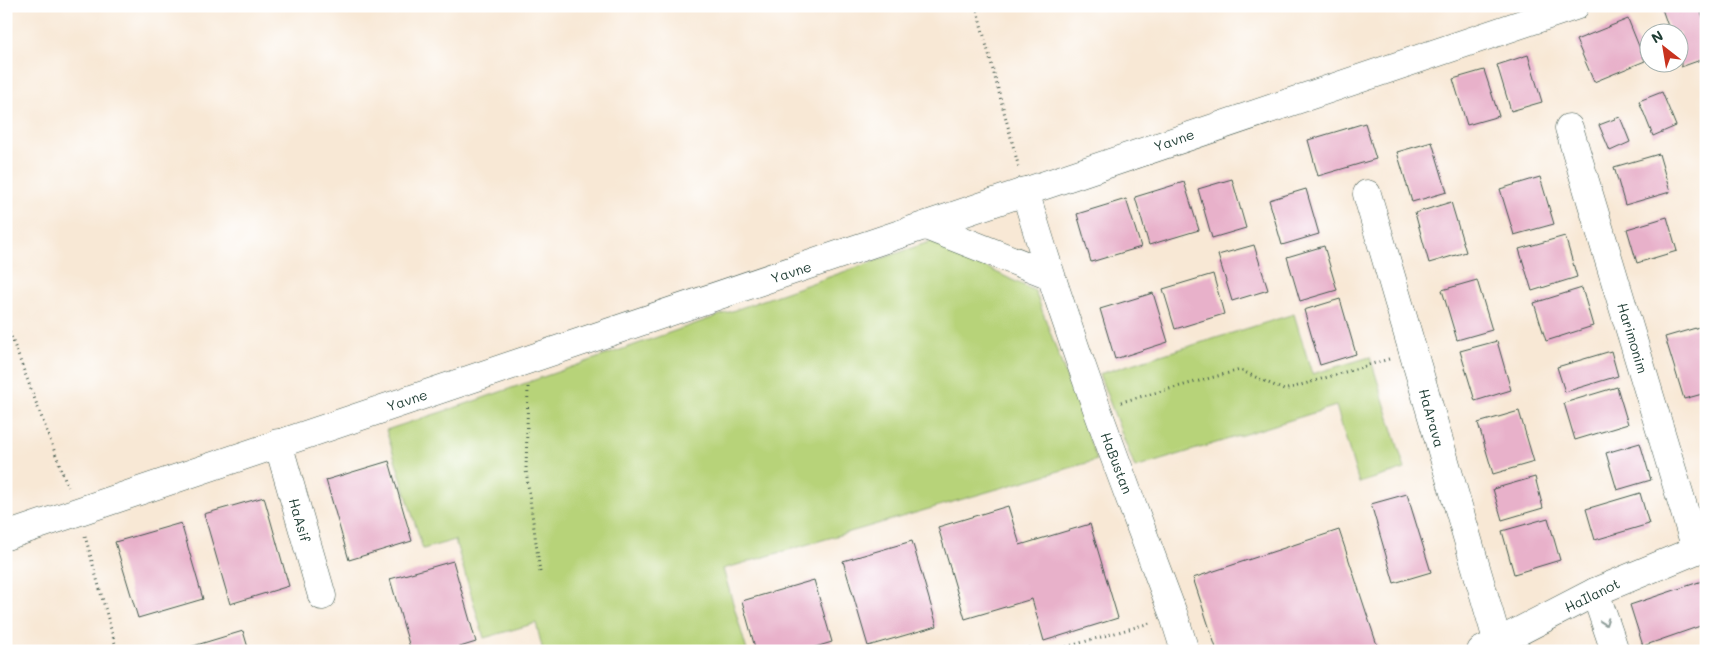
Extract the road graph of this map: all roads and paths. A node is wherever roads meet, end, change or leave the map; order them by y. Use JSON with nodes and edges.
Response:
{"nodes":[{"id":1,"x":976,"y":6,"type":"edge"},
{"id":2,"x":1575,"y":6,"type":"edge"},
{"id":3,"x":1569,"y":128,"type":"dead end"},
{"id":4,"x":1025,"y":191,"type":"junction"},
{"id":5,"x":1366,"y":194,"type":"dead end"},
{"id":6,"x":926,"y":226,"type":"junction"},
{"id":7,"x":1050,"y":275,"type":"junction"},
{"id":8,"x":6,"y":323,"type":"edge"},
{"id":9,"x":1413,"y":352,"type":"junction"},
{"id":10,"x":528,"y":359,"type":"junction"},
{"id":11,"x":1096,"y":408,"type":"junction"},
{"id":12,"x":278,"y":443,"type":"junction"},
{"id":13,"x":78,"y":512,"type":"junction"},
{"id":14,"x":6,"y":536,"type":"edge"},
{"id":15,"x":1701,"y":548,"type":"edge"},
{"id":16,"x":540,"y":572,"type":"dead end"},
{"id":17,"x":1595,"y":592,"type":"junction"},
{"id":18,"x":322,"y":596,"type":"dead end"},
{"id":19,"x":1174,"y":616,"type":"junction"},
{"id":20,"x":1490,"y":647,"type":"edge"},
{"id":21,"x":117,"y":651,"type":"edge"},
{"id":22,"x":677,"y":651,"type":"edge"},
{"id":23,"x":694,"y":651,"type":"edge"},
{"id":24,"x":1020,"y":651,"type":"edge"},
{"id":25,"x":1034,"y":651,"type":"edge"},
{"id":26,"x":1052,"y":651,"type":"edge"},
{"id":27,"x":1185,"y":651,"type":"edge"},
{"id":28,"x":1615,"y":651,"type":"edge"}],
"edges":[{"from":1,"to":4,"type":"path"},
{"from":2,"to":4,"type":"street","name":"Yavne"},
{"from":3,"to":15,"type":"street","name":"Harimonim"},
{"from":4,"to":6,"type":"street","name":"Yavne"},
{"from":4,"to":7,"type":"street","name":"HaBustan"},
{"from":5,"to":9,"type":"street","name":"HaArava"},
{"from":6,"to":7,"type":"street"},
{"from":6,"to":10,"type":"street","name":"Yavne"},
{"from":7,"to":11,"type":"street","name":"HaBustan"},
{"from":8,"to":13,"type":"path"},
{"from":9,"to":11,"type":"path"},
{"from":9,"to":20,"type":"street","name":"HaArava"},
{"from":10,"to":12,"type":"street","name":"Yavne"},
{"from":10,"to":16,"type":"path"},
{"from":11,"to":19,"type":"street","name":"HaBustan"},
{"from":12,"to":13,"type":"street","name":"Yavne"},
{"from":12,"to":18,"type":"street","name":"HaAsif"},
{"from":13,"to":14,"type":"street","name":"Yavne"},
{"from":13,"to":21,"type":"path"},
{"from":15,"to":17,"type":"street","name":"HaIlanot"},
{"from":17,"to":20,"type":"street","name":"HaIlanot"},
{"from":17,"to":28,"type":"street","one_way":true},
{"from":19,"to":26,"type":"path"},
{"from":19,"to":27,"type":"street","name":"HaBustan"},
{"from":22,"to":23,"type":"path"},
{"from":24,"to":25,"type":"path"}]}
